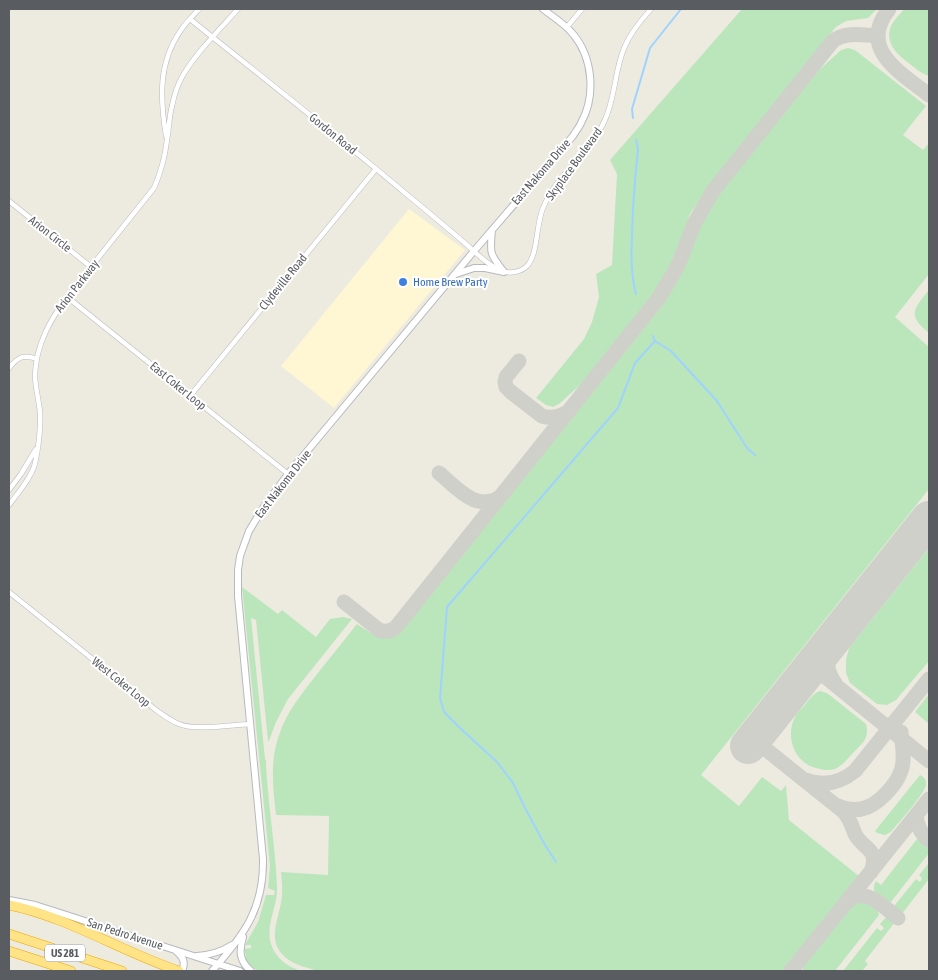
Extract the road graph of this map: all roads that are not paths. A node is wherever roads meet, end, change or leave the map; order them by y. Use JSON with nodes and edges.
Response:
{"nodes":[{"id":1,"x":199,"y":9,"type":"edge"},
{"id":2,"x":238,"y":9,"type":"edge"},
{"id":3,"x":543,"y":9,"type":"edge"},
{"id":4,"x":582,"y":9,"type":"edge"},
{"id":5,"x":651,"y":9,"type":"edge"},
{"id":6,"x":190,"y":19,"type":"junction"},
{"id":7,"x":566,"y":27,"type":"junction"},
{"id":8,"x":213,"y":37,"type":"junction"},
{"id":9,"x":167,"y":143,"type":"junction"},
{"id":10,"x":376,"y":168,"type":"junction"},
{"id":11,"x":9,"y":201,"type":"edge"},
{"id":12,"x":492,"y":230,"type":"junction"},
{"id":13,"x":474,"y":251,"type":"junction"},
{"id":14,"x":91,"y":267,"type":"junction"},
{"id":15,"x":504,"y":272,"type":"junction"},
{"id":16,"x":454,"y":274,"type":"junction"},
{"id":17,"x":67,"y":297,"type":"junction"},
{"id":18,"x":37,"y":359,"type":"junction"},
{"id":19,"x":9,"y":368,"type":"edge"},
{"id":20,"x":190,"y":396,"type":"junction"},
{"id":21,"x":38,"y":446,"type":"junction"},
{"id":22,"x":288,"y":474,"type":"junction"},
{"id":23,"x":9,"y":490,"type":"edge"},
{"id":24,"x":9,"y":505,"type":"edge"},
{"id":25,"x":9,"y":592,"type":"edge"},
{"id":26,"x":250,"y":724,"type":"junction"},
{"id":27,"x":9,"y":900,"type":"edge"},
{"id":28,"x":9,"y":905,"type":"edge"},
{"id":29,"x":245,"y":931,"type":"junction"},
{"id":30,"x":9,"y":934,"type":"edge"},
{"id":31,"x":236,"y":944,"type":"junction"},
{"id":32,"x":9,"y":951,"type":"edge"},
{"id":33,"x":176,"y":951,"type":"junction"},
{"id":34,"x":192,"y":956,"type":"junction"},
{"id":35,"x":219,"y":964,"type":"junction"},
{"id":36,"x":181,"y":970,"type":"edge"},
{"id":37,"x":71,"y":971,"type":"edge"},
{"id":38,"x":122,"y":971,"type":"edge"},
{"id":39,"x":212,"y":971,"type":"edge"},
{"id":40,"x":240,"y":971,"type":"edge"},
{"id":41,"x":251,"y":971,"type":"edge"}],
"edges":[{"from":1,"to":6,"type":"street","name":"Arion Parkway"},
{"from":2,"to":8,"type":"street","name":"Arion Parkway"},
{"from":3,"to":7,"type":"main road","name":"East Nakoma Drive"},
{"from":4,"to":7,"type":"street"},
{"from":5,"to":15,"type":"street","name":"Skyplace Boulevard"},
{"from":6,"to":8,"type":"street","name":"Gordon Road"},
{"from":6,"to":9,"type":"street","name":"Arion Parkway"},
{"from":7,"to":12,"type":"main road","name":"East Nakoma Drive"},
{"from":8,"to":9,"type":"street","name":"Arion Parkway"},
{"from":8,"to":10,"type":"street","name":"Gordon Road"},
{"from":9,"to":14,"type":"street","name":"Arion Parkway"},
{"from":10,"to":13,"type":"street","name":"Gordon Road"},
{"from":10,"to":20,"type":"street","name":"Clydeville Road"},
{"from":11,"to":14,"type":"street","name":"Arion Circle"},
{"from":12,"to":13,"type":"main road","name":"East Nakoma Drive"},
{"from":12,"to":15,"type":"main road"},
{"from":13,"to":15,"type":"street"},
{"from":13,"to":16,"type":"main road","name":"East Nakoma Drive"},
{"from":14,"to":17,"type":"street","name":"Arion Parkway"},
{"from":15,"to":16,"type":"main road"},
{"from":16,"to":22,"type":"main road","name":"East Nakoma Drive"},
{"from":17,"to":18,"type":"street","name":"Arion Parkway"},
{"from":17,"to":20,"type":"street","name":"East Coker Loop"},
{"from":18,"to":19,"type":"street"},
{"from":18,"to":21,"type":"street","name":"Arion Parkway"},
{"from":20,"to":22,"type":"street","name":"East Coker Loop"},
{"from":21,"to":23,"type":"street","name":"Arion Parkway"},
{"from":21,"to":24,"type":"street","name":"Arion Parkway"},
{"from":22,"to":26,"type":"main road","name":"East Nakoma Drive"},
{"from":25,"to":26,"type":"street","name":"West Coker Loop"},
{"from":26,"to":29,"type":"main road","name":"East Nakoma Drive"},
{"from":27,"to":33,"type":"main road","name":"San Pedro Avenue"},
{"from":28,"to":36,"type":"highway"},
{"from":29,"to":31,"type":"main road","name":"East Nakoma Drive"},
{"from":29,"to":41,"type":"main road"},
{"from":30,"to":38,"type":"highway","number":"US 281"},
{"from":31,"to":34,"type":"main road"},
{"from":31,"to":35,"type":"main road","name":"East Nakoma Drive"},
{"from":32,"to":37,"type":"highway","number":"US 281"},
{"from":33,"to":34,"type":"main road","name":"San Pedro Avenue"},
{"from":33,"to":36,"type":"main road"},
{"from":34,"to":35,"type":"main road","name":"San Pedro Avenue"},
{"from":35,"to":39,"type":"main road","name":"East Nakoma Drive"},
{"from":35,"to":40,"type":"main road","name":"San Pedro Avenue"}]}
